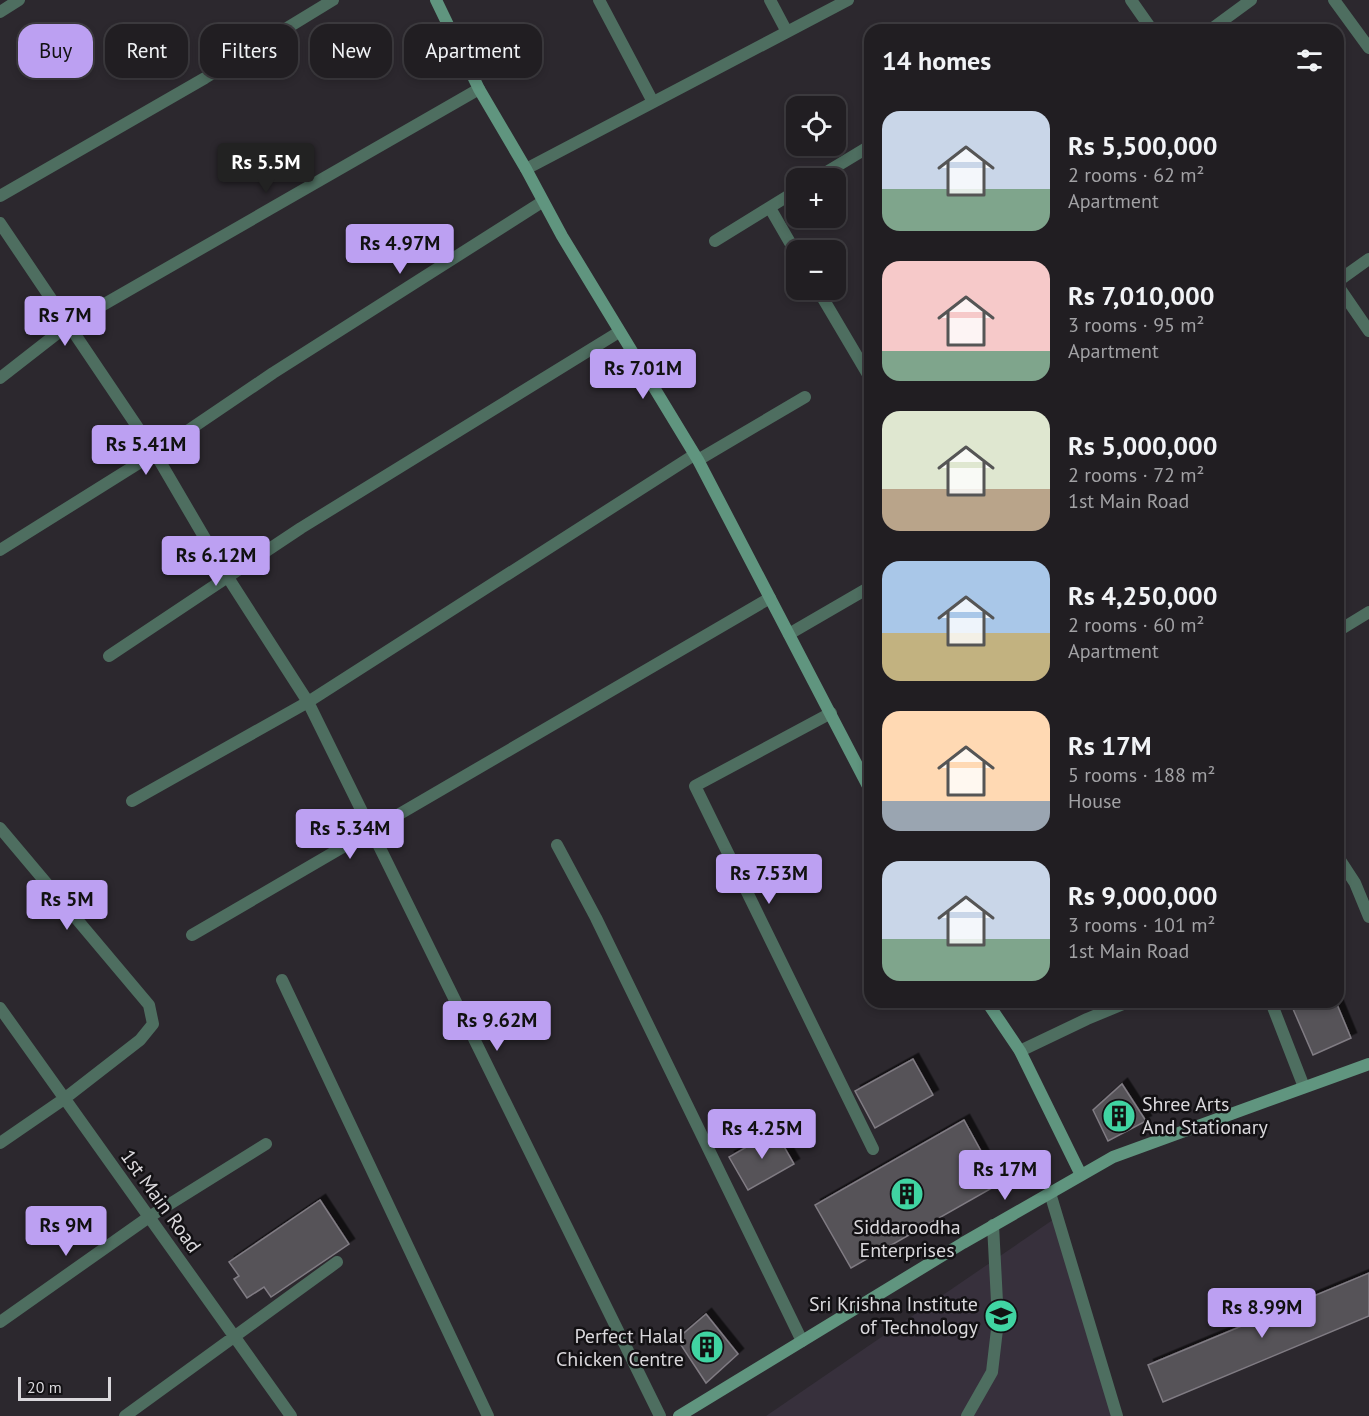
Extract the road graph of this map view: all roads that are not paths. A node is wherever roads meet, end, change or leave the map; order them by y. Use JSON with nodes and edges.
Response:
{"nodes":[{"id":1,"x":19,"y":0,"type":"edge"},
{"id":2,"x":333,"y":0,"type":"edge"},
{"id":3,"x":436,"y":0,"type":"edge"},
{"id":4,"x":599,"y":0,"type":"edge"},
{"id":5,"x":770,"y":0,"type":"edge"},
{"id":6,"x":848,"y":0,"type":"edge"},
{"id":7,"x":1131,"y":0,"type":"edge"},
{"id":8,"x":1251,"y":0,"type":"edge"},
{"id":9,"x":1334,"y":0,"type":"edge"},
{"id":10,"x":0,"y":12,"type":"edge"},
{"id":11,"x":1148,"y":24,"type":"edge"},
{"id":12,"x":1218,"y":24,"type":"edge"},
{"id":13,"x":787,"y":32,"type":"junction"},
{"id":14,"x":1369,"y":48,"type":"edge"},
{"id":15,"x":479,"y":89,"type":"junction"},
{"id":16,"x":653,"y":102,"type":"junction"},
{"id":17,"x":864,"y":150,"type":"edge"},
{"id":18,"x":834,"y":168,"type":"edge"},
{"id":19,"x":526,"y":169,"type":"junction"},
{"id":20,"x":0,"y":196,"type":"edge"},
{"id":21,"x":786,"y":198,"type":"edge"},
{"id":22,"x":542,"y":202,"type":"junction"},
{"id":23,"x":770,"y":208,"type":"junction"},
{"id":24,"x":0,"y":223,"type":"edge"},
{"id":25,"x":788,"y":240,"type":"edge"},
{"id":26,"x":715,"y":241,"type":"dead end"},
{"id":27,"x":1369,"y":259,"type":"edge"},
{"id":28,"x":1344,"y":279,"type":"edge"},
{"id":29,"x":1344,"y":293,"type":"edge"},
{"id":30,"x":824,"y":300,"type":"edge"},
{"id":31,"x":68,"y":325,"type":"junction"},
{"id":32,"x":1369,"y":331,"type":"edge"},
{"id":33,"x":619,"y":332,"type":"junction"},
{"id":34,"x":864,"y":368,"type":"edge"},
{"id":35,"x":0,"y":378,"type":"edge"},
{"id":36,"x":805,"y":397,"type":"dead end"},
{"id":37,"x":155,"y":453,"type":"junction"},
{"id":38,"x":696,"y":457,"type":"junction"},
{"id":39,"x":0,"y":550,"type":"edge"},
{"id":40,"x":227,"y":576,"type":"junction"},
{"id":41,"x":864,"y":590,"type":"edge"},
{"id":42,"x":770,"y":597,"type":"junction"},
{"id":43,"x":1369,"y":612,"type":"edge"},
{"id":44,"x":1344,"y":627,"type":"edge"},
{"id":45,"x":789,"y":634,"type":"junction"},
{"id":46,"x":110,"y":656,"type":"dead end"},
{"id":47,"x":308,"y":702,"type":"junction"},
{"id":48,"x":831,"y":713,"type":"junction"},
{"id":49,"x":864,"y":778,"type":"edge"},
{"id":50,"x":132,"y":801,"type":"dead end"},
{"id":51,"x":0,"y":828,"type":"edge"},
{"id":52,"x":371,"y":830,"type":"junction"},
{"id":53,"x":557,"y":845,"type":"dead end"},
{"id":54,"x":1344,"y":866,"type":"edge"},
{"id":55,"x":1369,"y":917,"type":"edge"},
{"id":56,"x":192,"y":935,"type":"dead end"},
{"id":57,"x":282,"y":980,"type":"dead end"},
{"id":58,"x":0,"y":1008,"type":"edge"},
{"id":59,"x":991,"y":1008,"type":"edge"},
{"id":60,"x":1113,"y":1008,"type":"edge"},
{"id":61,"x":1273,"y":1008,"type":"edge"},
{"id":62,"x":1020,"y":1051,"type":"junction"},
{"id":63,"x":1369,"y":1064,"type":"edge"},
{"id":64,"x":1304,"y":1087,"type":"junction"},
{"id":65,"x":64,"y":1099,"type":"junction"},
{"id":66,"x":0,"y":1143,"type":"edge"},
{"id":67,"x":266,"y":1144,"type":"dead end"},
{"id":68,"x":873,"y":1149,"type":"dead end"},
{"id":69,"x":1081,"y":1175,"type":"junction"},
{"id":70,"x":1050,"y":1193,"type":"junction"},
{"id":71,"x":149,"y":1217,"type":"junction"},
{"id":72,"x":993,"y":1225,"type":"junction"},
{"id":73,"x":337,"y":1262,"type":"dead end"},
{"id":74,"x":0,"y":1322,"type":"edge"},
{"id":75,"x":235,"y":1337,"type":"junction"},
{"id":76,"x":802,"y":1341,"type":"junction"},
{"id":77,"x":125,"y":1416,"type":"edge"},
{"id":78,"x":291,"y":1416,"type":"edge"},
{"id":79,"x":488,"y":1416,"type":"edge"},
{"id":80,"x":660,"y":1416,"type":"edge"},
{"id":81,"x":679,"y":1416,"type":"edge"},
{"id":82,"x":967,"y":1416,"type":"edge"},
{"id":83,"x":1117,"y":1416,"type":"edge"}],
"edges":[{"from":1,"to":10,"type":"street"},
{"from":2,"to":20,"type":"street"},
{"from":3,"to":15,"type":"street"},
{"from":4,"to":16,"type":"street"},
{"from":5,"to":13,"type":"street"},
{"from":6,"to":13,"type":"street"},
{"from":7,"to":11,"type":"street"},
{"from":8,"to":12,"type":"street"},
{"from":9,"to":14,"type":"street"},
{"from":13,"to":16,"type":"street"},
{"from":15,"to":19,"type":"street"},
{"from":15,"to":31,"type":"street"},
{"from":16,"to":19,"type":"street"},
{"from":17,"to":18,"type":"street"},
{"from":19,"to":22,"type":"street"},
{"from":21,"to":23,"type":"street"},
{"from":22,"to":33,"type":"street"},
{"from":22,"to":37,"type":"street"},
{"from":23,"to":25,"type":"street"},
{"from":23,"to":26,"type":"street"},
{"from":24,"to":31,"type":"street"},
{"from":27,"to":28,"type":"street"},
{"from":29,"to":32,"type":"street"},
{"from":30,"to":34,"type":"street"},
{"from":31,"to":35,"type":"street"},
{"from":31,"to":37,"type":"street"},
{"from":33,"to":38,"type":"street"},
{"from":33,"to":40,"type":"street"},
{"from":36,"to":38,"type":"street"},
{"from":37,"to":39,"type":"street"},
{"from":37,"to":40,"type":"street"},
{"from":38,"to":42,"type":"street"},
{"from":38,"to":47,"type":"street"},
{"from":40,"to":46,"type":"street"},
{"from":40,"to":47,"type":"street"},
{"from":41,"to":45,"type":"street"},
{"from":42,"to":45,"type":"street"},
{"from":42,"to":52,"type":"street"},
{"from":43,"to":44,"type":"street"},
{"from":45,"to":48,"type":"street"},
{"from":47,"to":50,"type":"street"},
{"from":47,"to":52,"type":"street"},
{"from":48,"to":49,"type":"street"},
{"from":48,"to":68,"type":"street"},
{"from":51,"to":65,"type":"street"},
{"from":52,"to":56,"type":"street"},
{"from":52,"to":80,"type":"street"},
{"from":53,"to":76,"type":"street"},
{"from":54,"to":55,"type":"street"},
{"from":57,"to":79,"type":"street"},
{"from":58,"to":65,"type":"street","name":"1st Main Road"},
{"from":59,"to":62,"type":"street"},
{"from":60,"to":62,"type":"street"},
{"from":61,"to":64,"type":"street"},
{"from":62,"to":69,"type":"street"},
{"from":63,"to":64,"type":"street"},
{"from":64,"to":69,"type":"street"},
{"from":65,"to":66,"type":"street"},
{"from":65,"to":71,"type":"street","name":"1st Main Road"},
{"from":67,"to":71,"type":"street"},
{"from":69,"to":70,"type":"street"},
{"from":70,"to":72,"type":"street"},
{"from":70,"to":83,"type":"street"},
{"from":71,"to":74,"type":"street"},
{"from":71,"to":75,"type":"street","name":"1st Main Road"},
{"from":72,"to":76,"type":"street"},
{"from":72,"to":82,"type":"street"},
{"from":73,"to":75,"type":"street"},
{"from":75,"to":77,"type":"street"},
{"from":75,"to":78,"type":"street","name":"1st Main Road"},
{"from":76,"to":81,"type":"street"}]}
